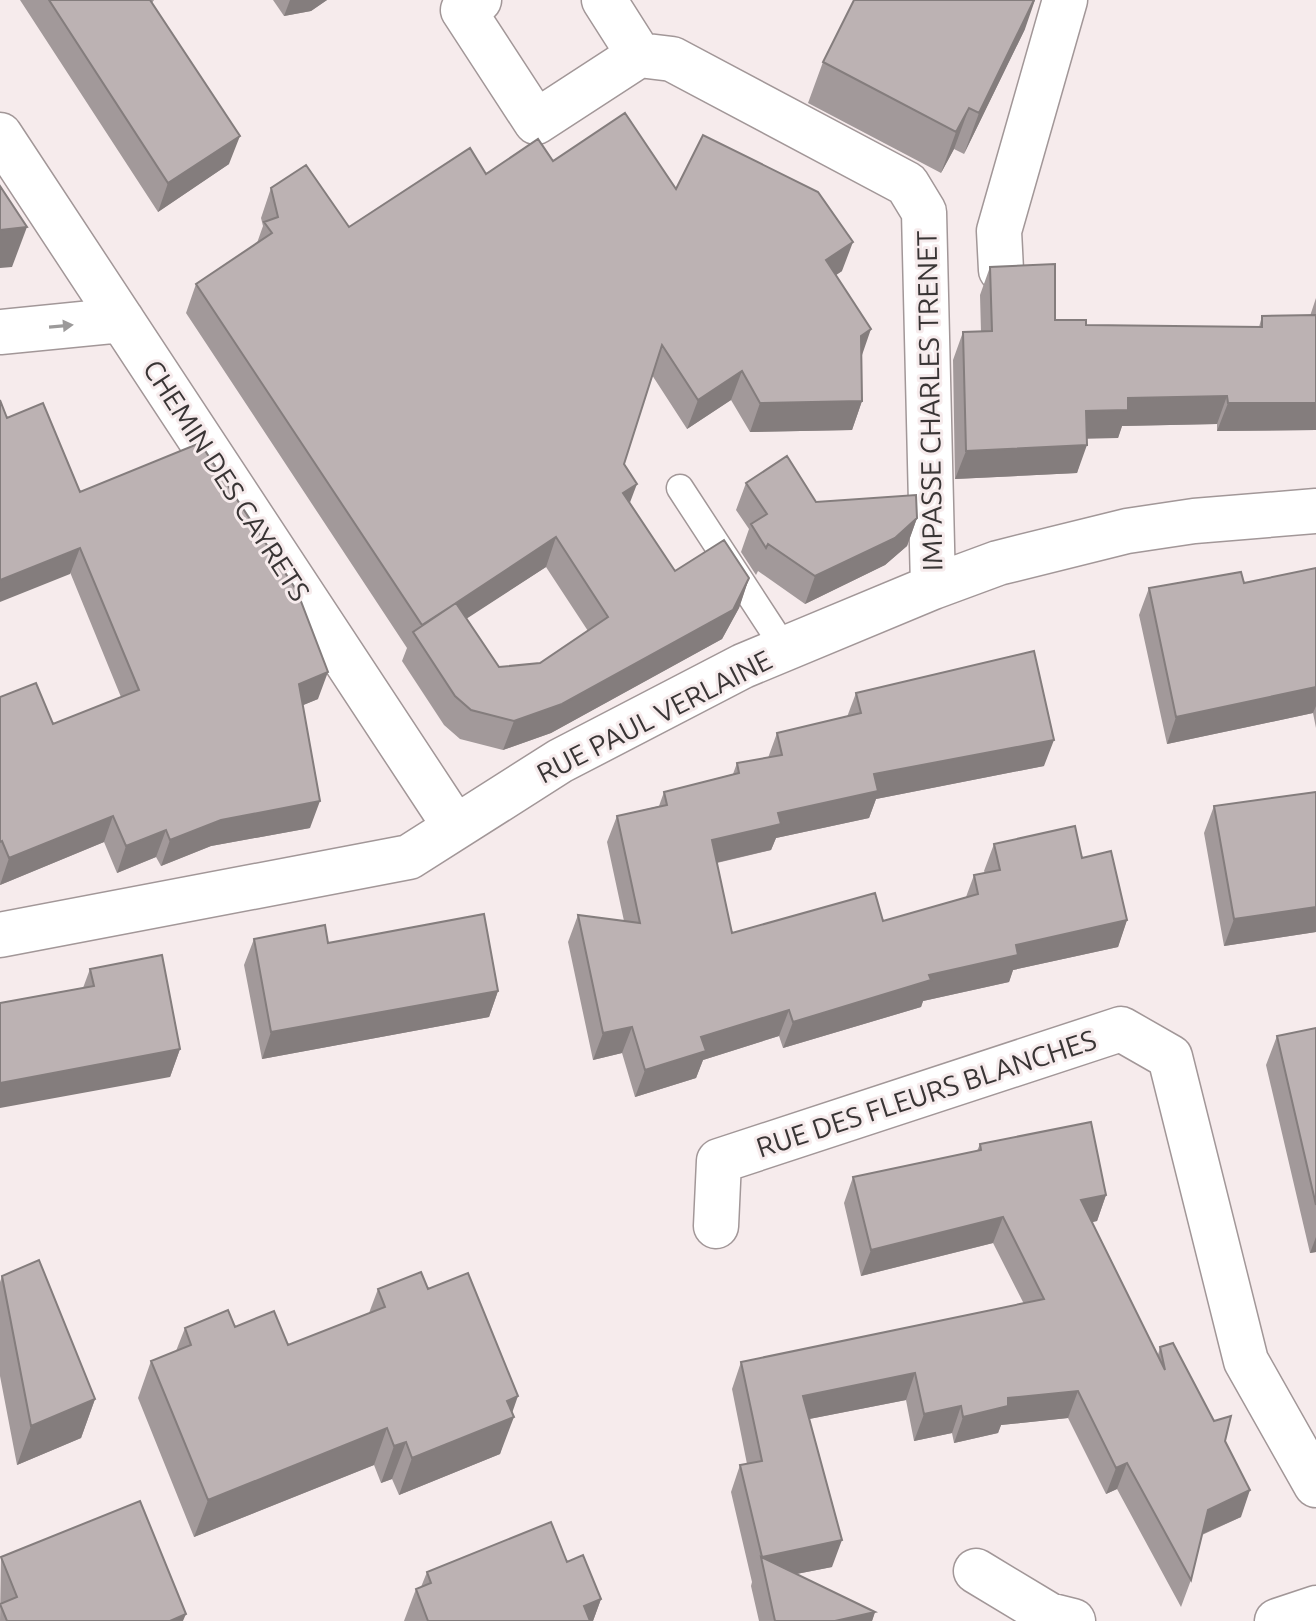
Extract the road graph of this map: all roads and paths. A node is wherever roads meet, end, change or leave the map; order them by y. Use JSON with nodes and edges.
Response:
{"nodes":[{"id":1,"x":479,"y":0,"type":"edge"},
{"id":2,"x":604,"y":0,"type":"edge"},
{"id":3,"x":1065,"y":0,"type":"edge"},
{"id":4,"x":639,"y":55,"type":"junction"},
{"id":5,"x":0,"y":135,"type":"edge"},
{"id":6,"x":1001,"y":270,"type":"edge"},
{"id":7,"x":122,"y":320,"type":"junction"},
{"id":8,"x":0,"y":332,"type":"edge"},
{"id":9,"x":680,"y":488,"type":"dead end"},
{"id":10,"x":1316,"y":511,"type":"edge"},
{"id":11,"x":933,"y":587,"type":"junction"},
{"id":12,"x":785,"y":649,"type":"junction"},
{"id":13,"x":454,"y":825,"type":"junction"},
{"id":14,"x":0,"y":935,"type":"edge"},
{"id":15,"x":716,"y":1226,"type":"dead end"},
{"id":16,"x":1316,"y":1485,"type":"edge"},
{"id":17,"x":976,"y":1571,"type":"dead end"},
{"id":18,"x":1316,"y":1608,"type":"edge"},
{"id":19,"x":1073,"y":1621,"type":"edge"},
{"id":20,"x":1277,"y":1621,"type":"edge"}],
"edges":[{"from":1,"to":4,"type":"street"},
{"from":2,"to":4,"type":"street"},
{"from":3,"to":6,"type":"street"},
{"from":4,"to":11,"type":"street","name":"IMPASSE CHARLES TRENET"},
{"from":5,"to":7,"type":"street","name":"CHEMIN DES CAYRETS"},
{"from":8,"to":7,"type":"street","one_way":true},
{"from":7,"to":13,"type":"street","name":"CHEMIN DES CAYRETS"},
{"from":9,"to":12,"type":"lane"},
{"from":10,"to":11,"type":"street","name":"RUE PAUL VERLAINE"},
{"from":11,"to":12,"type":"street","name":"RUE PAUL VERLAINE"},
{"from":12,"to":13,"type":"street","name":"RUE PAUL VERLAINE"},
{"from":13,"to":14,"type":"street","name":"RUE PAUL VERLAINE"},
{"from":15,"to":16,"type":"street","name":"RUE DES FLEURS BLANCHES"},
{"from":17,"to":19,"type":"street"},
{"from":18,"to":20,"type":"street"}]}
